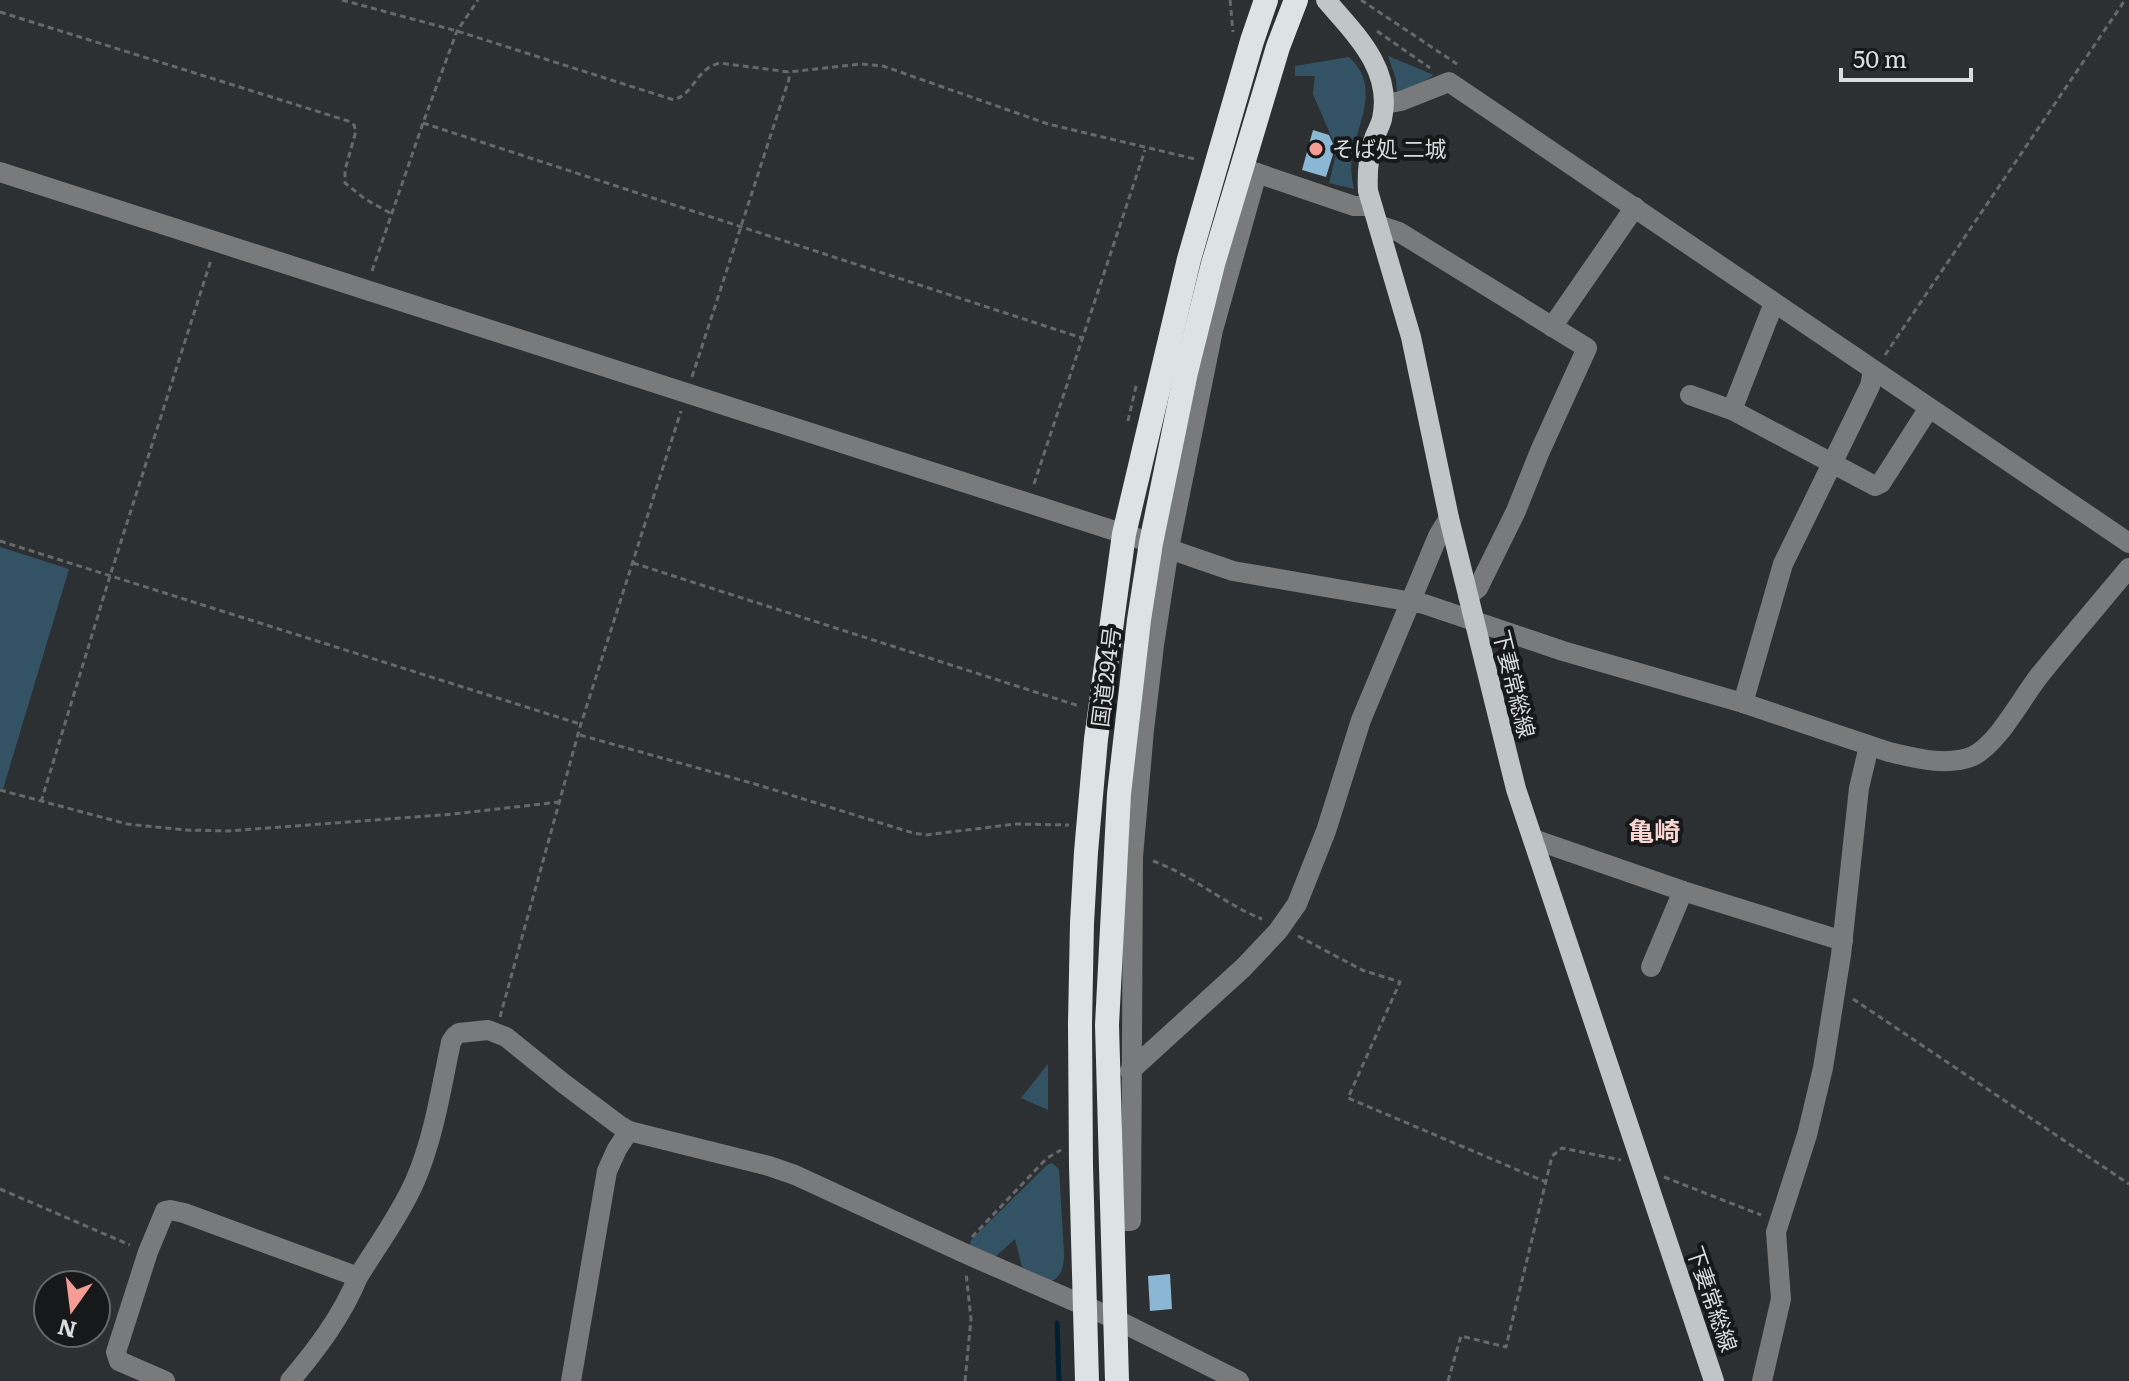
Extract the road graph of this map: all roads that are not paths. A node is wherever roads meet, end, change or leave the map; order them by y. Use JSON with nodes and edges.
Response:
{"nodes":[{"id":1,"x":1266,"y":0,"type":"edge"},
{"id":2,"x":1296,"y":0,"type":"edge"},
{"id":3,"x":1326,"y":0,"type":"edge"},
{"id":4,"x":1384,"y":104,"type":"junction"},
{"id":5,"x":1249,"y":170,"type":"junction"},
{"id":6,"x":0,"y":172,"type":"edge"},
{"id":7,"x":1635,"y":207,"type":"junction"},
{"id":8,"x":1375,"y":216,"type":"junction"},
{"id":9,"x":1774,"y":303,"type":"junction"},
{"id":10,"x":1552,"y":327,"type":"junction"},
{"id":11,"x":1873,"y":371,"type":"junction"},
{"id":12,"x":1690,"y":395,"type":"dead end"},
{"id":13,"x":1929,"y":408,"type":"junction"},
{"id":14,"x":1732,"y":410,"type":"junction"},
{"id":15,"x":1833,"y":462,"type":"junction"},
{"id":16,"x":1449,"y":518,"type":"junction"},
{"id":17,"x":1124,"y":534,"type":"junction"},
{"id":18,"x":2129,"y":543,"type":"edge"},
{"id":19,"x":1160,"y":546,"type":"junction"},
{"id":20,"x":2129,"y":568,"type":"edge"},
{"id":21,"x":1468,"y":596,"type":"junction"},
{"id":22,"x":1411,"y":603,"type":"junction"},
{"id":23,"x":1473,"y":621,"type":"junction"},
{"id":24,"x":1743,"y":703,"type":"junction"},
{"id":25,"x":1869,"y":746,"type":"junction"},
{"id":26,"x":1533,"y":839,"type":"junction"},
{"id":27,"x":1683,"y":891,"type":"junction"},
{"id":28,"x":1843,"y":941,"type":"junction"},
{"id":29,"x":1651,"y":967,"type":"dead end"},
{"id":30,"x":1130,"y":1071,"type":"junction"},
{"id":31,"x":629,"y":1131,"type":"junction"},
{"id":32,"x":1111,"y":1221,"type":"junction"},
{"id":33,"x":358,"y":1277,"type":"junction"},
{"id":34,"x":1084,"y":1305,"type":"junction"},
{"id":35,"x":1115,"y":1319,"type":"junction"},
{"id":36,"x":165,"y":1381,"type":"edge"},
{"id":37,"x":290,"y":1381,"type":"edge"},
{"id":38,"x":571,"y":1381,"type":"edge"},
{"id":39,"x":1087,"y":1381,"type":"edge"},
{"id":40,"x":1117,"y":1381,"type":"edge"},
{"id":41,"x":1239,"y":1381,"type":"edge"},
{"id":42,"x":1714,"y":1381,"type":"edge"},
{"id":43,"x":1762,"y":1381,"type":"edge"}],
"edges":[{"from":1,"to":17,"type":"highway","name":"国道294号"},
{"from":2,"to":5,"type":"highway","name":"国道294号"},
{"from":3,"to":4,"type":"main road","name":"下妻常総線"},
{"from":4,"to":7,"type":"street"},
{"from":4,"to":8,"type":"main road","name":"下妻常総線"},
{"from":5,"to":8,"type":"street"},
{"from":5,"to":19,"type":"highway","name":"国道294号"},
{"from":6,"to":17,"type":"street"},
{"from":7,"to":9,"type":"street"},
{"from":7,"to":10,"type":"street"},
{"from":8,"to":10,"type":"street"},
{"from":8,"to":16,"type":"main road","name":"下妻常総線"},
{"from":9,"to":11,"type":"street"},
{"from":9,"to":14,"type":"street"},
{"from":10,"to":21,"type":"street"},
{"from":11,"to":13,"type":"street"},
{"from":11,"to":15,"type":"street"},
{"from":12,"to":14,"type":"street"},
{"from":13,"to":15,"type":"street"},
{"from":13,"to":18,"type":"street"},
{"from":14,"to":15,"type":"street"},
{"from":15,"to":24,"type":"street"},
{"from":16,"to":21,"type":"main road","name":"下妻常総線"},
{"from":16,"to":22,"type":"street"},
{"from":17,"to":19,"type":"street"},
{"from":17,"to":34,"type":"highway","name":"国道294号"},
{"from":19,"to":22,"type":"street"},
{"from":19,"to":30,"type":"street"},
{"from":19,"to":32,"type":"highway","name":"国道294号"},
{"from":20,"to":25,"type":"street"},
{"from":21,"to":23,"type":"main road","name":"下妻常総線"},
{"from":22,"to":23,"type":"street"},
{"from":22,"to":30,"type":"street"},
{"from":23,"to":24,"type":"street"},
{"from":23,"to":26,"type":"main road","name":"下妻常総線"},
{"from":24,"to":25,"type":"street"},
{"from":25,"to":28,"type":"street"},
{"from":26,"to":27,"type":"street"},
{"from":26,"to":42,"type":"main road","name":"下妻常総線"},
{"from":27,"to":28,"type":"street"},
{"from":27,"to":29,"type":"street"},
{"from":28,"to":43,"type":"street"},
{"from":30,"to":32,"type":"street"},
{"from":31,"to":33,"type":"street"},
{"from":31,"to":34,"type":"street"},
{"from":31,"to":38,"type":"street"},
{"from":32,"to":35,"type":"highway","name":"国道294号"},
{"from":33,"to":36,"type":"street"},
{"from":33,"to":37,"type":"street"},
{"from":34,"to":35,"type":"street"},
{"from":34,"to":39,"type":"highway","name":"国道294号"},
{"from":35,"to":40,"type":"highway","name":"国道294号"},
{"from":35,"to":41,"type":"street"}]}
